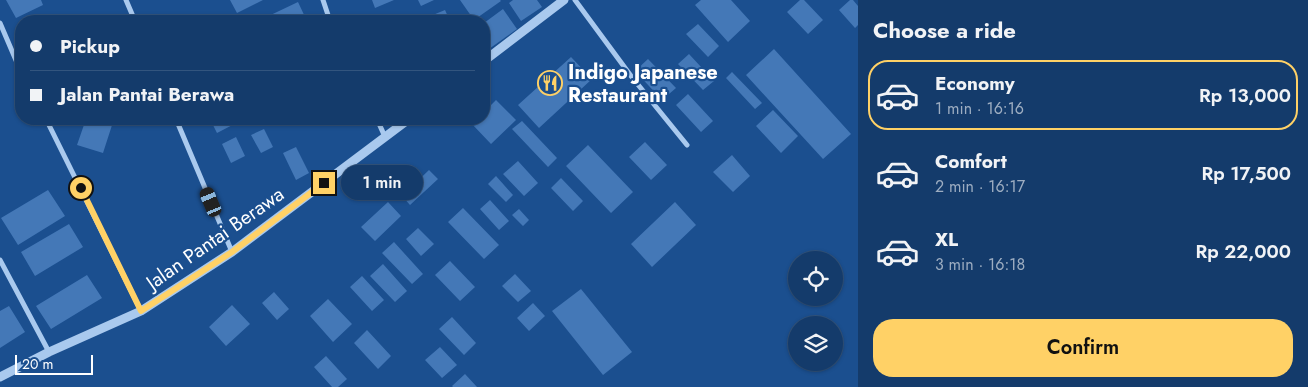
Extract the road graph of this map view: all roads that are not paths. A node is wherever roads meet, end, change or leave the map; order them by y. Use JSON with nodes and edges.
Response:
{"nodes":[{"id":1,"x":126,"y":0,"type":"edge"},
{"id":2,"x":322,"y":0,"type":"edge"},
{"id":3,"x":564,"y":0,"type":"edge"},
{"id":4,"x":575,"y":0,"type":"edge"},
{"id":5,"x":132,"y":15,"type":"edge"},
{"id":6,"x":328,"y":15,"type":"edge"},
{"id":7,"x":0,"y":22,"type":"edge"},
{"id":8,"x":490,"y":56,"type":"edge"},
{"id":9,"x":15,"y":58,"type":"edge"},
{"id":10,"x":49,"y":125,"type":"edge"},
{"id":11,"x":179,"y":125,"type":"edge"},
{"id":12,"x":380,"y":125,"type":"edge"},
{"id":13,"x":401,"y":125,"type":"edge"},
{"id":14,"x":385,"y":137,"type":"junction"},
{"id":15,"x":687,"y":145,"type":"dead end"},
{"id":16,"x":232,"y":252,"type":"junction"},
{"id":17,"x":0,"y":260,"type":"edge"},
{"id":18,"x":141,"y":311,"type":"junction"},
{"id":19,"x":49,"y":352,"type":"junction"},
{"id":20,"x":0,"y":377,"type":"edge"}],
"edges":[{"from":1,"to":5,"type":"street"},
{"from":2,"to":6,"type":"street"},
{"from":3,"to":8,"type":"street"},
{"from":4,"to":15,"type":"street"},
{"from":7,"to":9,"type":"street"},
{"from":10,"to":18,"type":"street"},
{"from":11,"to":16,"type":"street"},
{"from":12,"to":14,"type":"street"},
{"from":13,"to":14,"type":"street","name":"Jalan Pantai Berawa"},
{"from":14,"to":16,"type":"street","name":"Jalan Pantai Berawa"},
{"from":16,"to":18,"type":"street","name":"Jalan Pantai Berawa"},
{"from":17,"to":19,"type":"street"},
{"from":18,"to":19,"type":"street","name":"Jalan Pantai Berawa"},
{"from":19,"to":20,"type":"street","name":"Jalan Pantai Berawa"}]}
